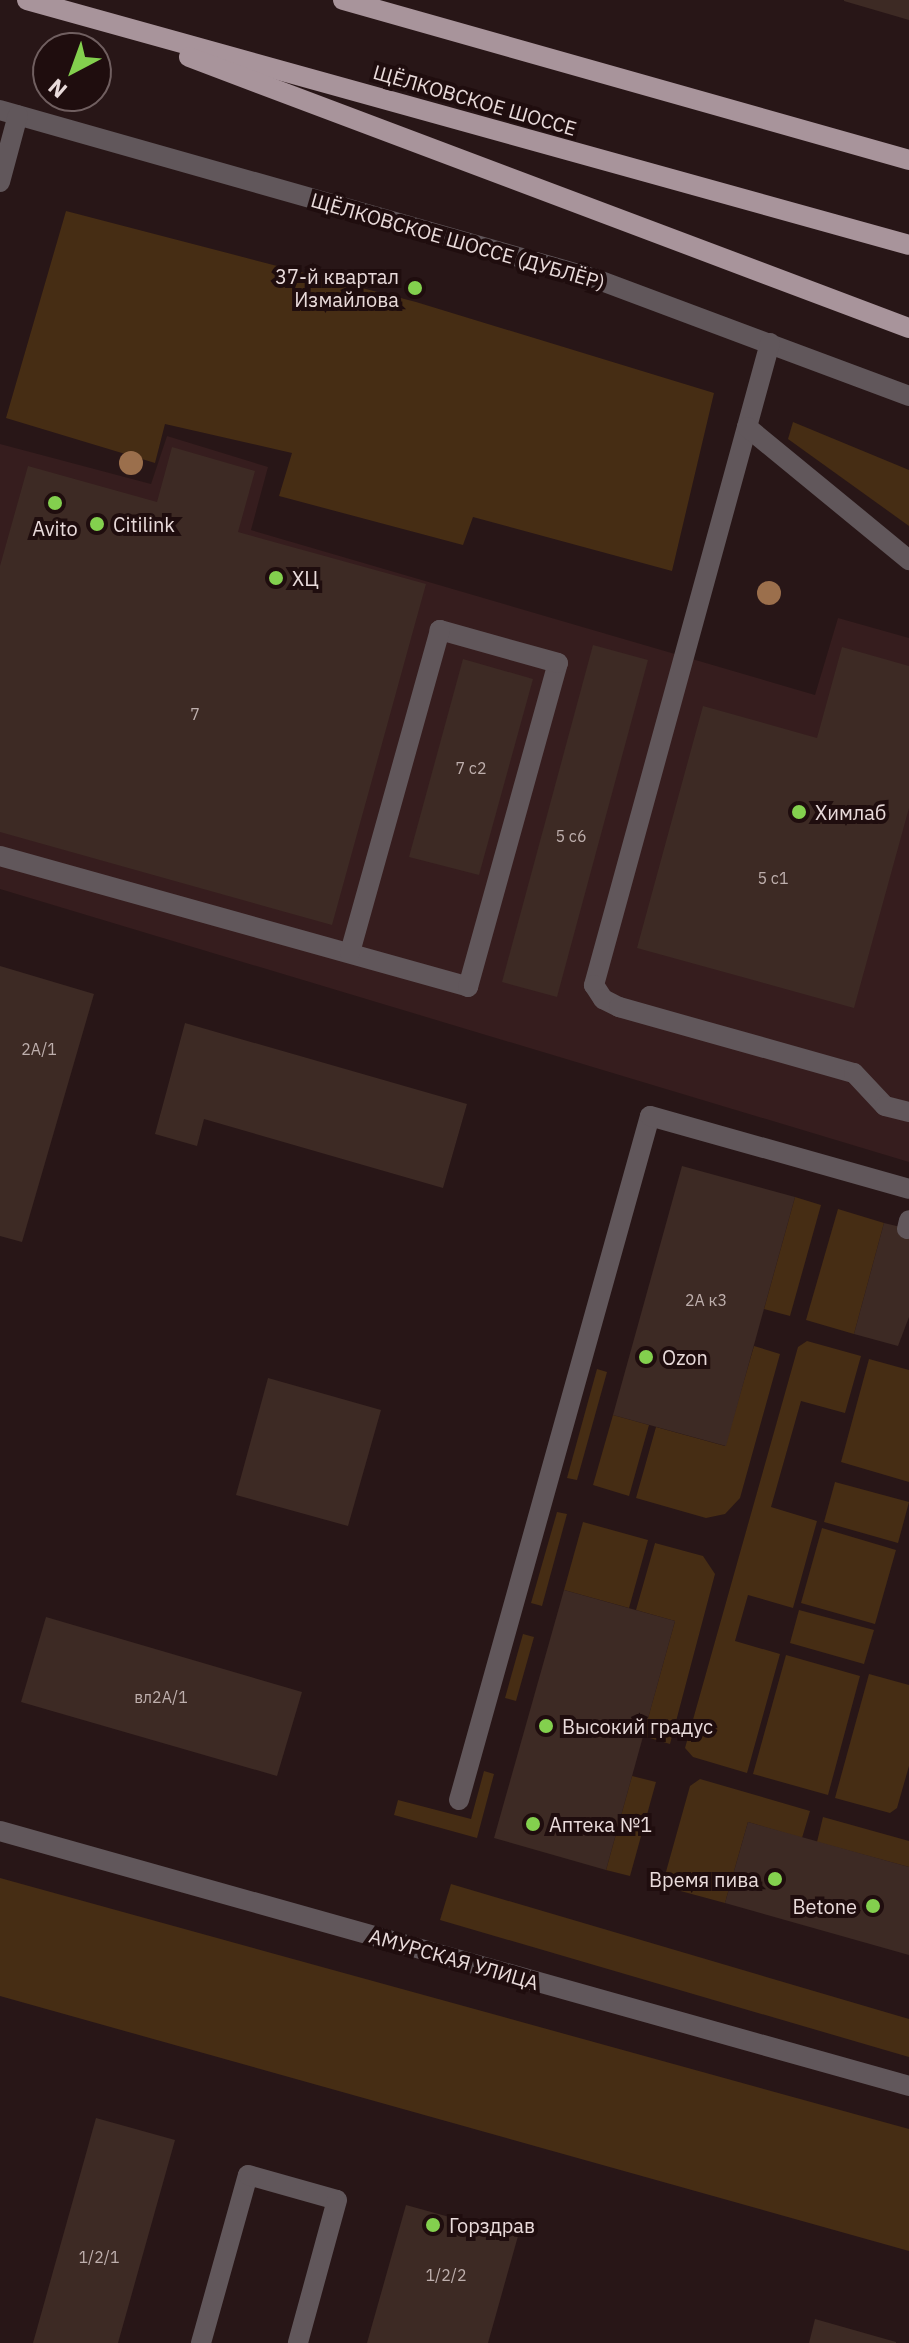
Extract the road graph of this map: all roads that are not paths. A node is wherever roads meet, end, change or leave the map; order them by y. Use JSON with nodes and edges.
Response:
{"nodes":[{"id":1,"x":27,"y":0,"type":"edge"},
{"id":2,"x":343,"y":0,"type":"edge"},
{"id":3,"x":74,"y":13,"type":"junction"},
{"id":4,"x":9,"y":112,"type":"edge"},
{"id":5,"x":909,"y":160,"type":"edge"},
{"id":6,"x":0,"y":182,"type":"edge"},
{"id":7,"x":909,"y":245,"type":"edge"},
{"id":8,"x":909,"y":328,"type":"edge"},
{"id":9,"x":770,"y":343,"type":"junction"},
{"id":10,"x":909,"y":396,"type":"edge"},
{"id":11,"x":747,"y":427,"type":"junction"},
{"id":12,"x":909,"y":560,"type":"edge"},
{"id":13,"x":0,"y":856,"type":"edge"},
{"id":14,"x":350,"y":953,"type":"junction"},
{"id":15,"x":909,"y":1112,"type":"edge"},
{"id":16,"x":909,"y":1189,"type":"edge"},
{"id":17,"x":459,"y":1800,"type":"dead end"},
{"id":18,"x":0,"y":1831,"type":"edge"},
{"id":19,"x":909,"y":2086,"type":"edge"},
{"id":20,"x":201,"y":2343,"type":"edge"},
{"id":21,"x":298,"y":2343,"type":"edge"}],
"edges":[{"from":1,"to":3,"type":"main road","name":"ЩЁЛКОВСКОЕ ШОССЕ"},
{"from":2,"to":5,"type":"main road"},
{"from":3,"to":7,"type":"main road","name":"ЩЁЛКОВСКОЕ ШОССЕ"},
{"from":3,"to":8,"type":"main road"},
{"from":4,"to":6,"type":"street"},
{"from":4,"to":9,"type":"street","name":"ЩЁЛКОВСКОЕ ШОССЕ (ДУБЛЁР)"},
{"from":9,"to":10,"type":"street","name":"ЩЁЛКОВСКОЕ ШОССЕ (ДУБЛЁР)"},
{"from":9,"to":11,"type":"street"},
{"from":11,"to":12,"type":"street"},
{"from":11,"to":15,"type":"street"},
{"from":13,"to":14,"type":"street"},
{"from":14,"to":14,"type":"street"},
{"from":16,"to":17,"type":"street"},
{"from":18,"to":19,"type":"street","name":"АМУРСКАЯ УЛИЦА"},
{"from":20,"to":21,"type":"street"}]}
